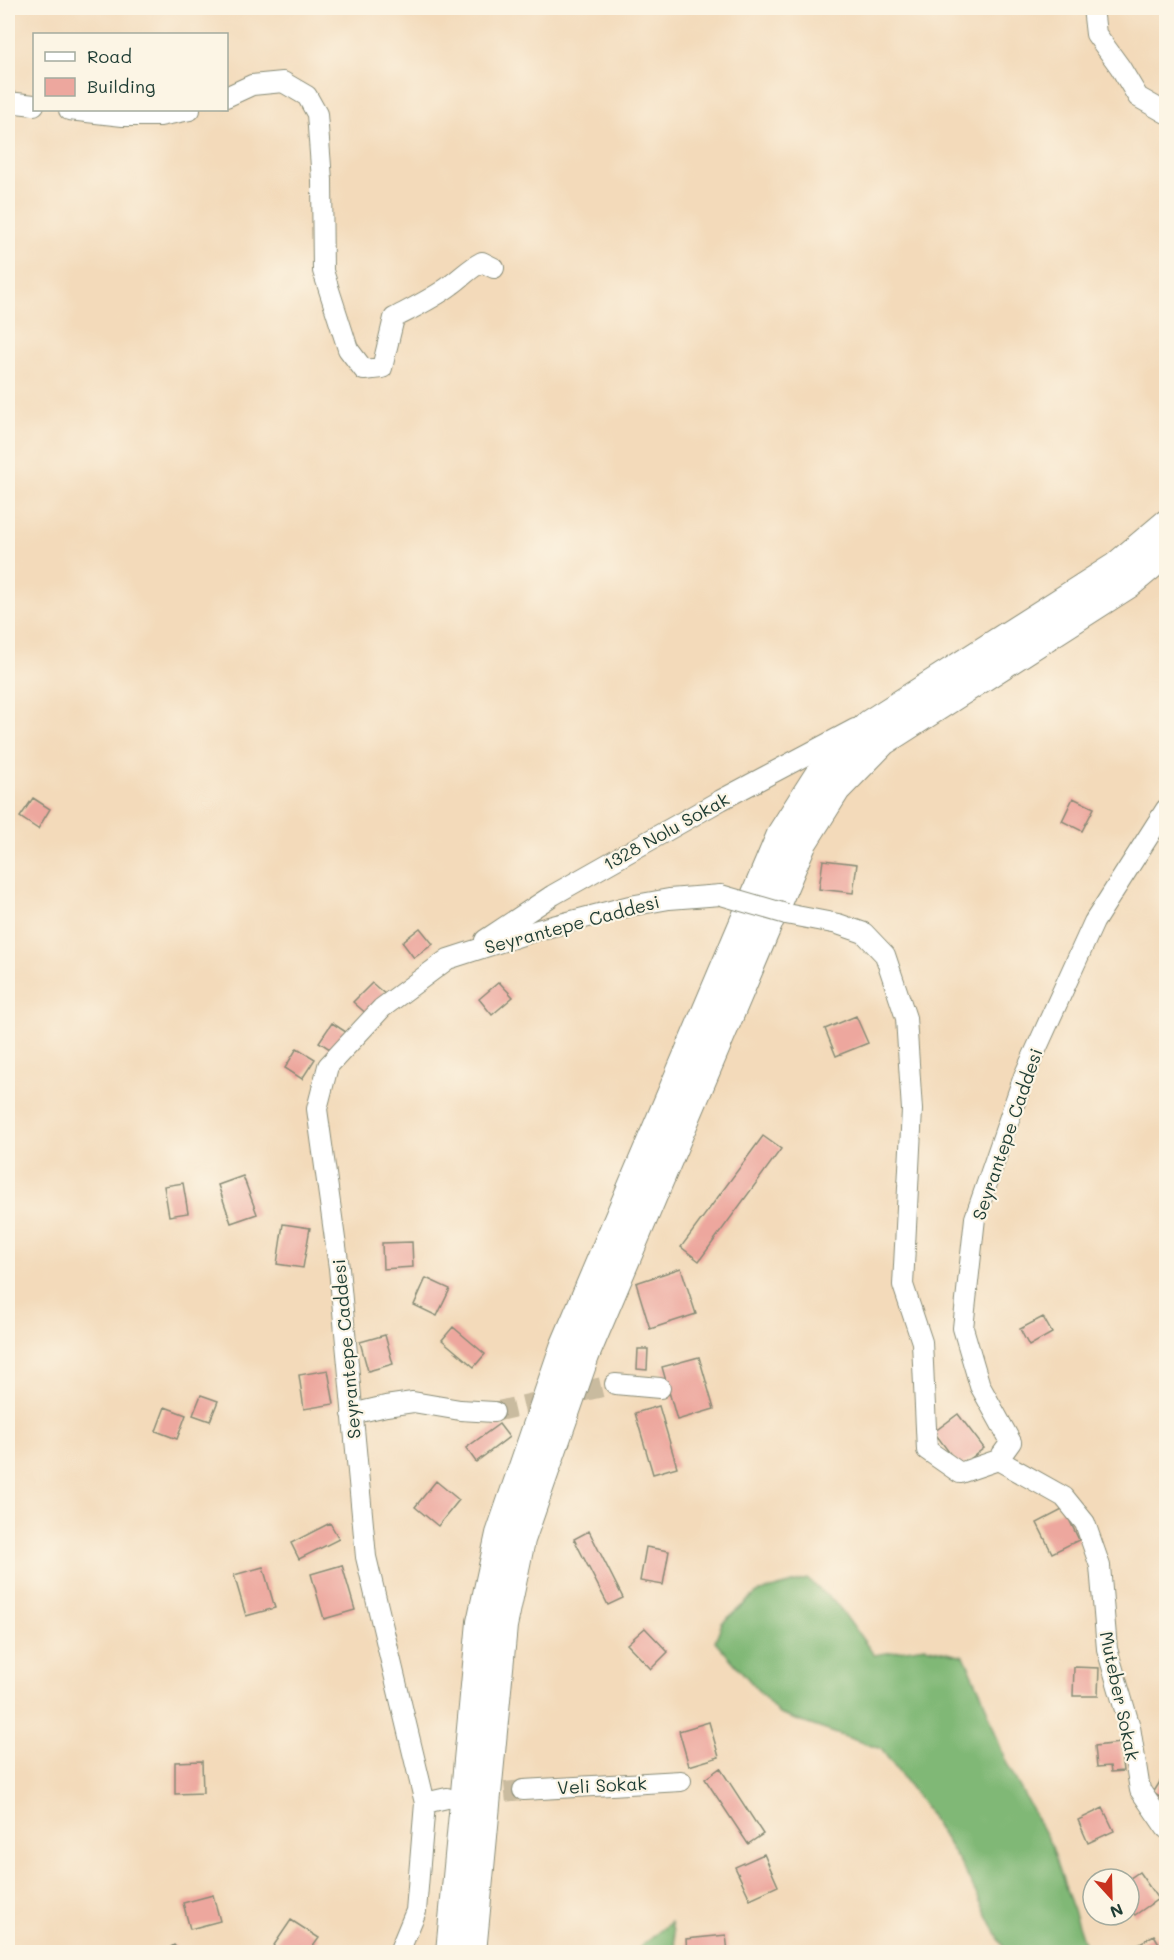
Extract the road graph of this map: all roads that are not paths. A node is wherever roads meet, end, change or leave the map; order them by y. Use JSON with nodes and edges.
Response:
{"nodes":[{"id":1,"x":1093,"y":8,"type":"edge"},
{"id":2,"x":228,"y":96,"type":"edge"},
{"id":3,"x":8,"y":102,"type":"edge"},
{"id":4,"x":33,"y":105,"type":"edge"},
{"id":5,"x":78,"y":111,"type":"edge"},
{"id":6,"x":185,"y":111,"type":"edge"},
{"id":7,"x":1167,"y":113,"type":"edge"},
{"id":8,"x":494,"y":268,"type":"dead end"},
{"id":9,"x":1167,"y":522,"type":"edge"},
{"id":10,"x":1167,"y":554,"type":"edge"},
{"id":11,"x":873,"y":720,"type":"junction"},
{"id":12,"x":1167,"y":809,"type":"edge"},
{"id":13,"x":465,"y":953,"type":"junction"},
{"id":14,"x":615,"y":1384,"type":"tunnel mouth"},
{"id":15,"x":660,"y":1389,"type":"dead end"},
{"id":16,"x":494,"y":1412,"type":"tunnel mouth"},
{"id":17,"x":352,"y":1414,"type":"junction"},
{"id":18,"x":998,"y":1460,"type":"junction"},
{"id":19,"x":681,"y":1781,"type":"dead end"},
{"id":20,"x":523,"y":1790,"type":"tunnel mouth"},
{"id":21,"x":447,"y":1798,"type":"dead end"},
{"id":22,"x":425,"y":1803,"type":"junction"},
{"id":23,"x":1167,"y":1828,"type":"edge"},
{"id":24,"x":399,"y":1953,"type":"edge"},
{"id":25,"x":449,"y":1953,"type":"edge"},
{"id":26,"x":474,"y":1953,"type":"edge"}],
"edges":[{"from":1,"to":7,"type":"street"},
{"from":2,"to":8,"type":"street"},
{"from":3,"to":4,"type":"street"},
{"from":5,"to":6,"type":"street"},
{"from":9,"to":11,"type":"main road"},
{"from":10,"to":26,"type":"main road"},
{"from":11,"to":13,"type":"street","name":"1328 Nolu Sokak"},
{"from":11,"to":25,"type":"main road"},
{"from":12,"to":18,"type":"street","name":"Seyrantepe Caddesi"},
{"from":13,"to":17,"type":"street","name":"Seyrantepe Caddesi"},
{"from":13,"to":18,"type":"street","name":"Seyrantepe Caddesi","bridge":true},
{"from":14,"to":15,"type":"street"},
{"from":16,"to":17,"type":"street"},
{"from":17,"to":22,"type":"street","name":"Seyrantepe Caddesi"},
{"from":18,"to":23,"type":"street","name":"Muteber Sokak"},
{"from":19,"to":20,"type":"street","name":"Veli Sokak"},
{"from":21,"to":22,"type":"street"},
{"from":22,"to":24,"type":"street","name":"Seyrantepe Caddesi"}]}
